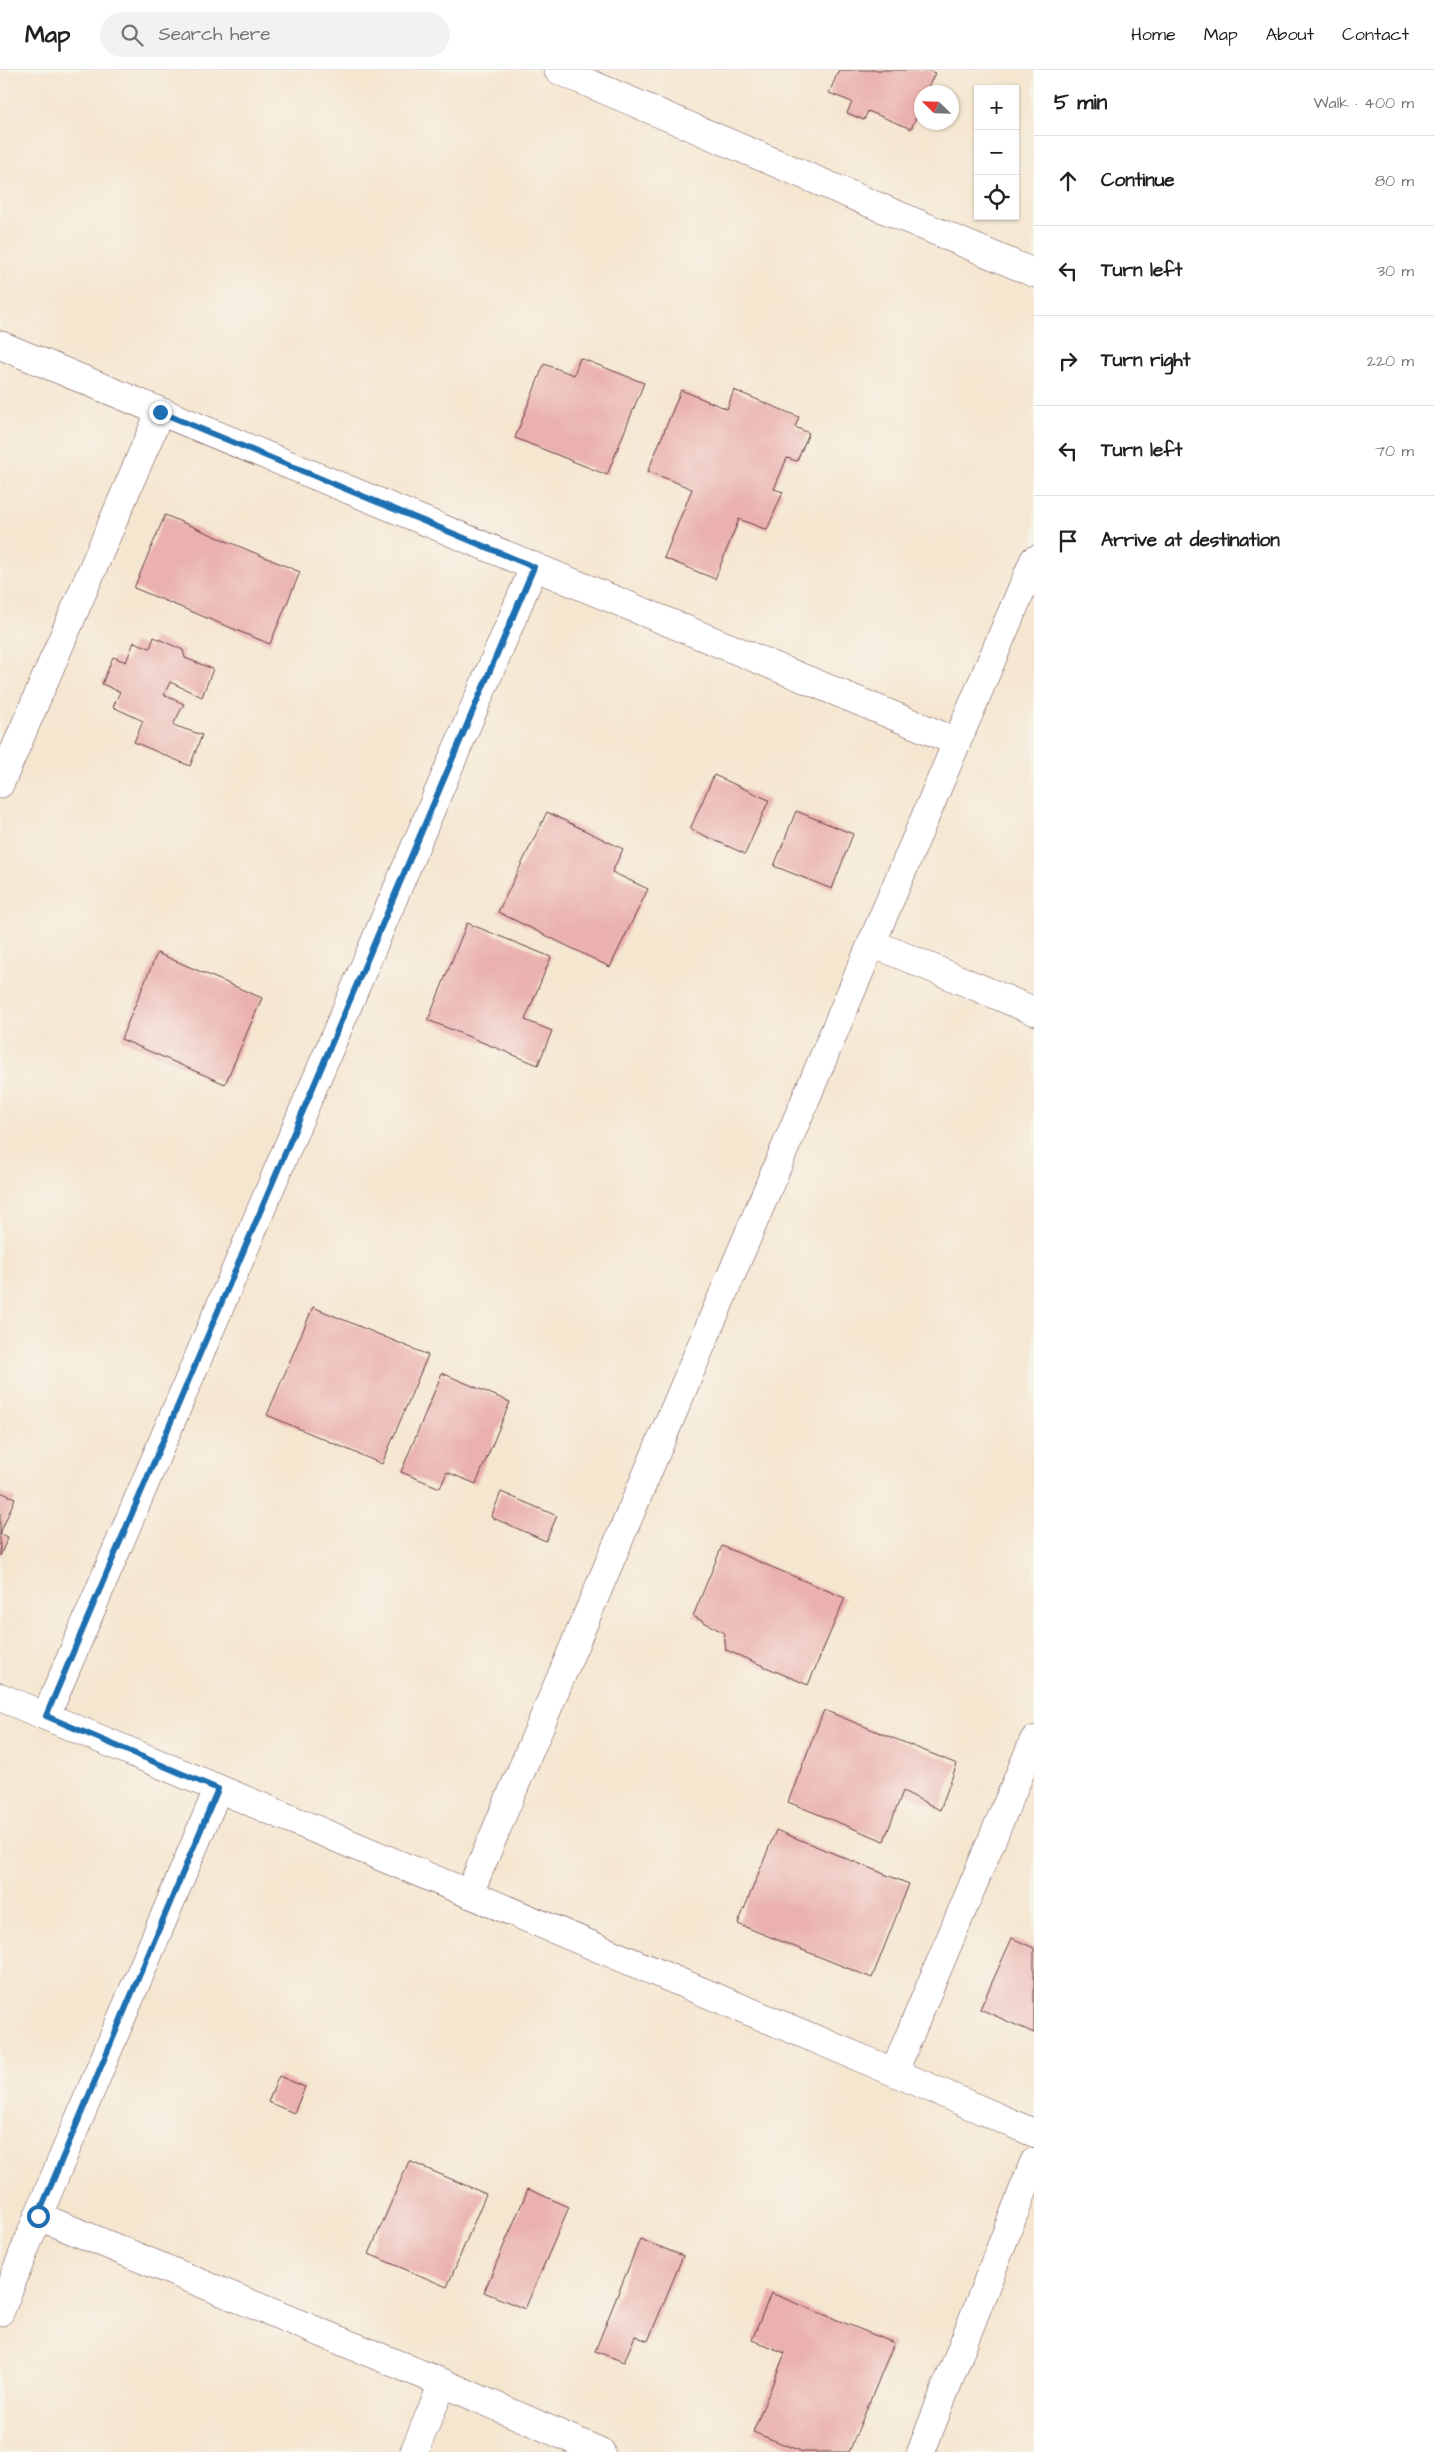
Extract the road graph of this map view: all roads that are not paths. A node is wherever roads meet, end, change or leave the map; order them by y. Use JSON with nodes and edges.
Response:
{"nodes":[{"id":1,"x":558,"y":70,"type":"edge"},
{"id":2,"x":1034,"y":273,"type":"edge"},
{"id":3,"x":0,"y":345,"type":"edge"},
{"id":4,"x":160,"y":412,"type":"junction"},
{"id":5,"x":1034,"y":560,"type":"edge"},
{"id":6,"x":534,"y":567,"type":"junction"},
{"id":7,"x":957,"y":742,"type":"junction"},
{"id":8,"x":0,"y":784,"type":"edge"},
{"id":9,"x":872,"y":943,"type":"junction"},
{"id":10,"x":1034,"y":1011,"type":"edge"},
{"id":11,"x":0,"y":1697,"type":"edge"},
{"id":12,"x":46,"y":1716,"type":"junction"},
{"id":13,"x":1034,"y":1740,"type":"edge"},
{"id":14,"x":218,"y":1789,"type":"junction"},
{"id":15,"x":469,"y":1894,"type":"junction"},
{"id":16,"x":894,"y":2072,"type":"junction"},
{"id":17,"x":1034,"y":2133,"type":"edge"},
{"id":18,"x":1034,"y":2162,"type":"edge"},
{"id":19,"x":38,"y":2216,"type":"junction"},
{"id":20,"x":0,"y":2312,"type":"edge"},
{"id":21,"x":443,"y":2383,"type":"junction"},
{"id":22,"x":414,"y":2452,"type":"edge"},
{"id":23,"x":601,"y":2452,"type":"edge"},
{"id":24,"x":921,"y":2452,"type":"edge"}],
"edges":[{"from":1,"to":2,"type":"street"},
{"from":3,"to":4,"type":"street"},
{"from":4,"to":6,"type":"street"},
{"from":4,"to":8,"type":"street"},
{"from":5,"to":7,"type":"street"},
{"from":6,"to":7,"type":"street"},
{"from":6,"to":12,"type":"street"},
{"from":7,"to":9,"type":"street"},
{"from":9,"to":10,"type":"street"},
{"from":9,"to":15,"type":"street"},
{"from":11,"to":12,"type":"street"},
{"from":12,"to":14,"type":"street"},
{"from":13,"to":16,"type":"street"},
{"from":14,"to":15,"type":"street"},
{"from":14,"to":19,"type":"street"},
{"from":15,"to":16,"type":"street"},
{"from":16,"to":17,"type":"street"},
{"from":18,"to":24,"type":"street"},
{"from":19,"to":20,"type":"street"},
{"from":19,"to":21,"type":"street"},
{"from":21,"to":22,"type":"street"},
{"from":21,"to":23,"type":"street"}]}
